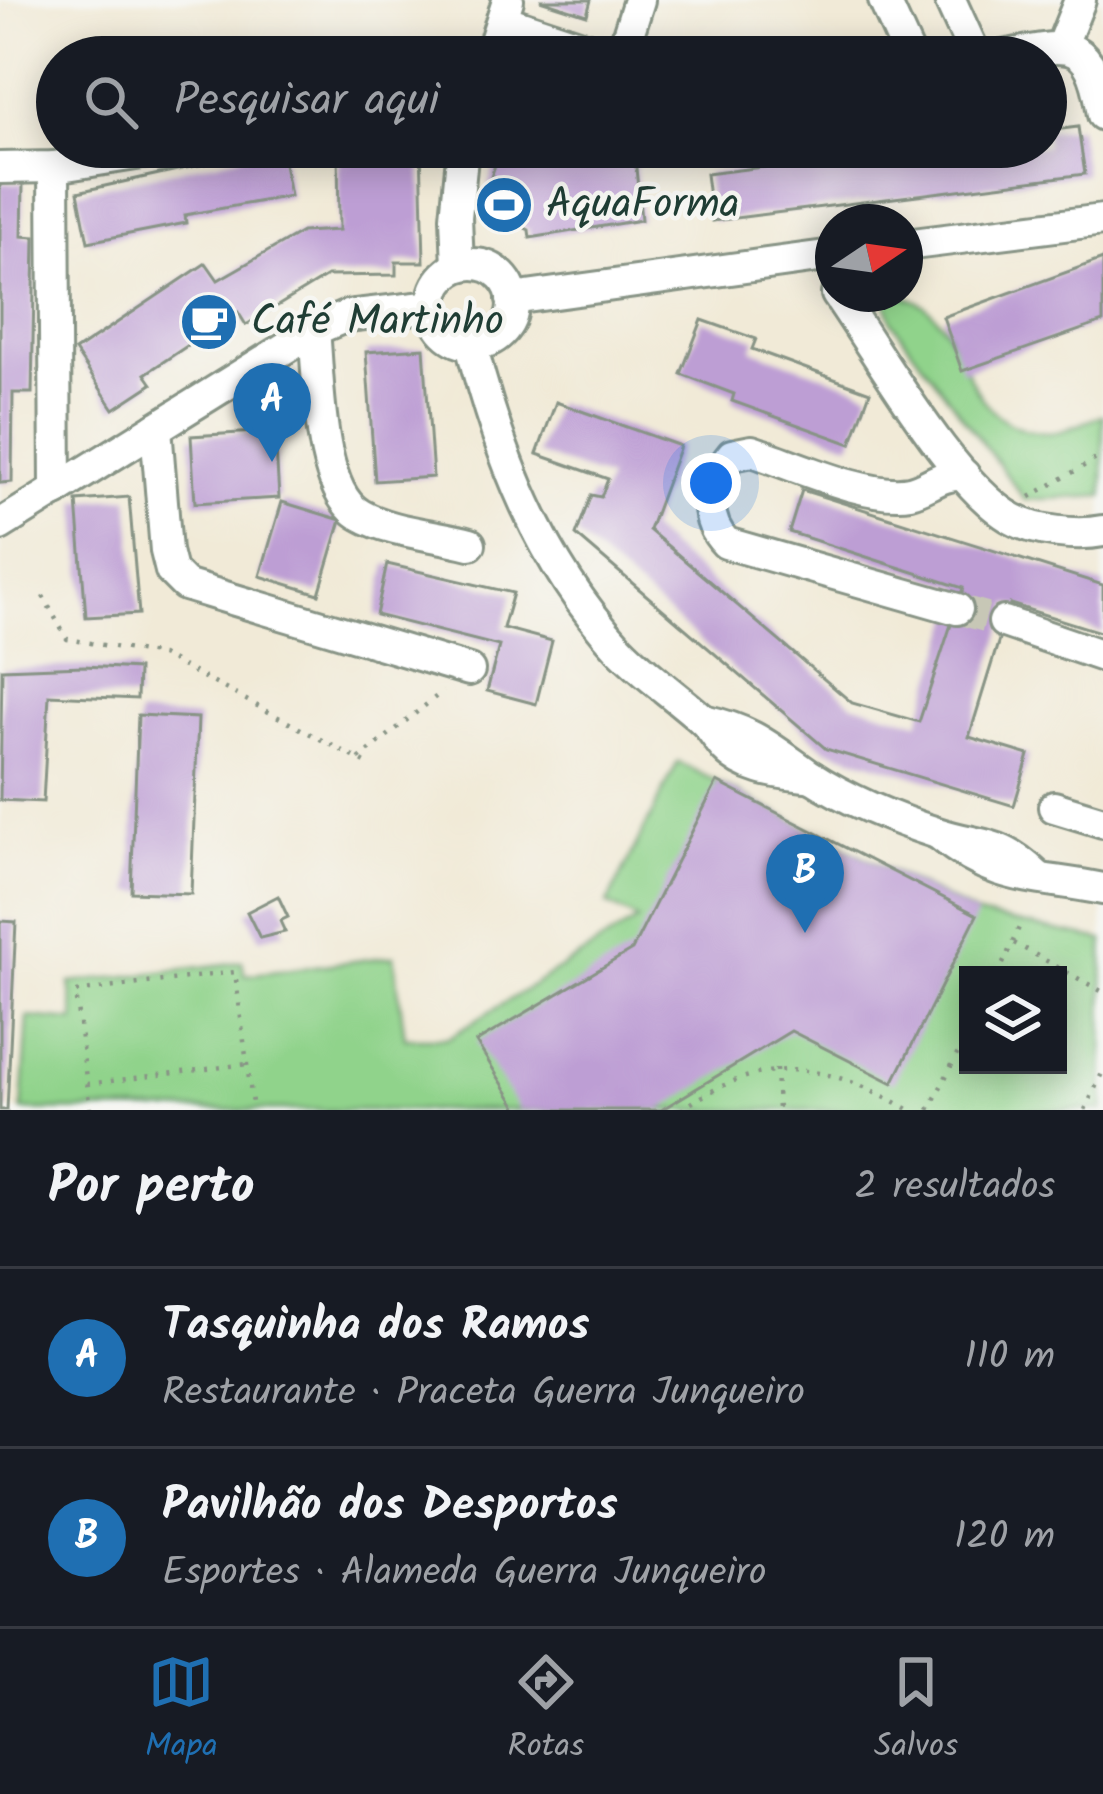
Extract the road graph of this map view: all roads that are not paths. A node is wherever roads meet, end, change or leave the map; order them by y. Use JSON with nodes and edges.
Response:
{"nodes":[{"id":1,"x":639,"y":0,"type":"edge"},
{"id":2,"x":884,"y":0,"type":"edge"},
{"id":3,"x":950,"y":0,"type":"edge"},
{"id":4,"x":1080,"y":0,"type":"edge"},
{"id":5,"x":506,"y":10,"type":"edge"},
{"id":6,"x":568,"y":36,"type":"edge"},
{"id":7,"x":626,"y":36,"type":"edge"},
{"id":8,"x":900,"y":36,"type":"edge"},
{"id":9,"x":966,"y":36,"type":"edge"},
{"id":10,"x":1066,"y":36,"type":"edge"},
{"id":11,"x":1067,"y":47,"type":"edge"},
{"id":12,"x":1103,"y":115,"type":"edge"},
{"id":13,"x":36,"y":167,"type":"edge"},
{"id":14,"x":0,"y":168,"type":"edge"},
{"id":15,"x":54,"y":168,"type":"edge"},
{"id":16,"x":461,"y":168,"type":"edge"},
{"id":17,"x":1103,"y":220,"type":"edge"},
{"id":18,"x":923,"y":243,"type":"edge"},
{"id":19,"x":815,"y":257,"type":"edge"},
{"id":20,"x":458,"y":266,"type":"junction"},
{"id":21,"x":512,"y":299,"type":"junction"},
{"id":22,"x":433,"y":306,"type":"junction"},
{"id":23,"x":850,"y":312,"type":"edge"},
{"id":24,"x":314,"y":330,"type":"junction"},
{"id":25,"x":471,"y":344,"type":"junction"},
{"id":26,"x":156,"y":428,"type":"junction"},
{"id":27,"x":964,"y":476,"type":"junction"},
{"id":28,"x":56,"y":491,"type":"junction"},
{"id":29,"x":0,"y":525,"type":"edge"},
{"id":30,"x":1103,"y":531,"type":"edge"},
{"id":31,"x":470,"y":544,"type":"dead end"},
{"id":32,"x":956,"y":609,"type":"tunnel mouth"},
{"id":33,"x":1004,"y":622,"type":"tunnel mouth"},
{"id":34,"x":1103,"y":656,"type":"edge"},
{"id":35,"x":469,"y":670,"type":"road end"},
{"id":36,"x":1054,"y":807,"type":"dead end"},
{"id":37,"x":1103,"y":822,"type":"edge"},
{"id":38,"x":1103,"y":890,"type":"edge"}],
"edges":[{"from":1,"to":7,"type":"street"},
{"from":2,"to":8,"type":"street"},
{"from":3,"to":9,"type":"street"},
{"from":4,"to":10,"type":"street"},
{"from":5,"to":6,"type":"street"},
{"from":11,"to":12,"type":"street"},
{"from":13,"to":14,"type":"street"},
{"from":15,"to":28,"type":"street"},
{"from":16,"to":20,"type":"street"},
{"from":17,"to":18,"type":"street"},
{"from":19,"to":21,"type":"street"},
{"from":20,"to":21,"type":"street"},
{"from":20,"to":22,"type":"street"},
{"from":21,"to":25,"type":"street"},
{"from":22,"to":24,"type":"street"},
{"from":22,"to":25,"type":"street"},
{"from":23,"to":27,"type":"street"},
{"from":24,"to":26,"type":"street"},
{"from":24,"to":31,"type":"street"},
{"from":25,"to":38,"type":"street"},
{"from":26,"to":28,"type":"street"},
{"from":26,"to":35,"type":"street"},
{"from":27,"to":30,"type":"street"},
{"from":27,"to":32,"type":"street"},
{"from":28,"to":29,"type":"street"},
{"from":33,"to":34,"type":"street"},
{"from":36,"to":37,"type":"street"}]}
